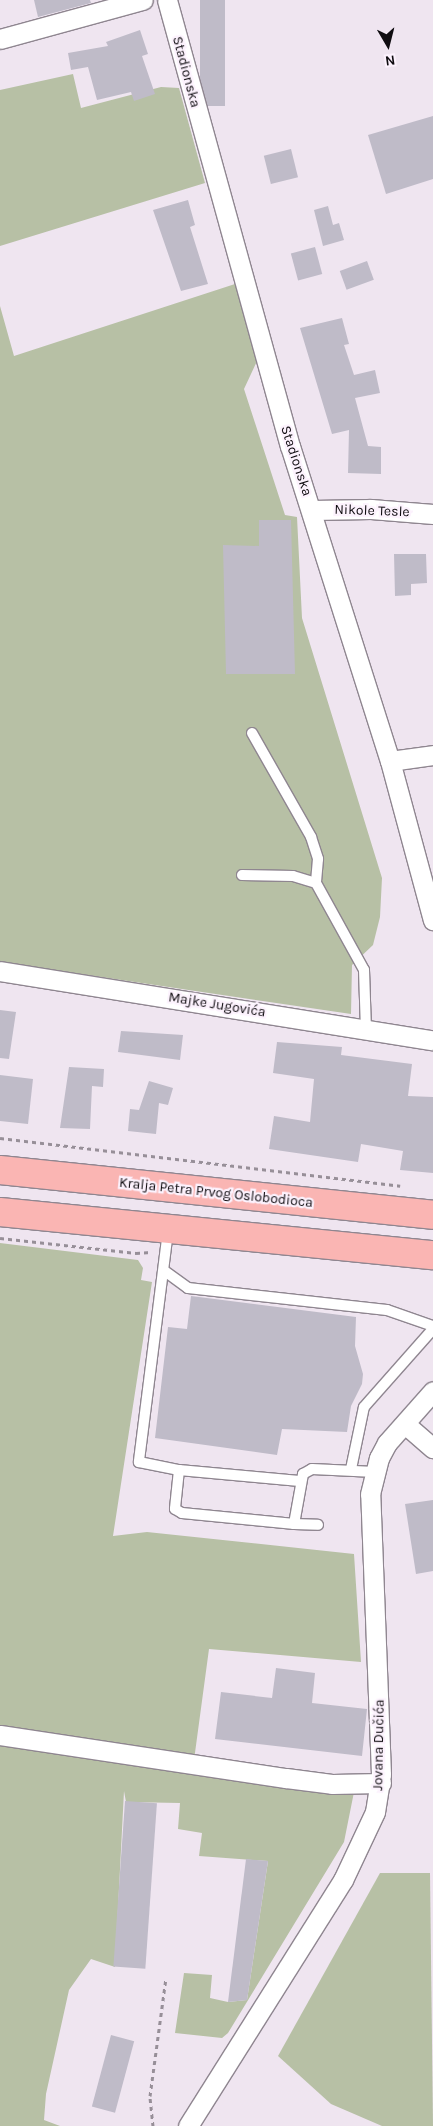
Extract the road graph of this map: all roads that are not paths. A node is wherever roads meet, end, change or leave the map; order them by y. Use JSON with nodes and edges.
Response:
{"nodes":[{"id":1,"x":143,"y":0,"type":"edge"},
{"id":2,"x":167,"y":0,"type":"edge"},
{"id":3,"x":0,"y":40,"type":"edge"},
{"id":4,"x":312,"y":510,"type":"junction"},
{"id":5,"x":433,"y":514,"type":"edge"},
{"id":6,"x":252,"y":733,"type":"dead end"},
{"id":7,"x":433,"y":755,"type":"edge"},
{"id":8,"x":390,"y":761,"type":"junction"},
{"id":9,"x":242,"y":875,"type":"dead end"},
{"id":10,"x":316,"y":883,"type":"junction"},
{"id":11,"x":433,"y":920,"type":"edge"},
{"id":12,"x":0,"y":971,"type":"edge"},
{"id":13,"x":366,"y":1030,"type":"junction"},
{"id":14,"x":433,"y":1040,"type":"edge"},
{"id":15,"x":0,"y":1170,"type":"edge"},
{"id":16,"x":0,"y":1212,"type":"edge"},
{"id":17,"x":433,"y":1215,"type":"edge"},
{"id":18,"x":168,"y":1230,"type":"junction"},
{"id":19,"x":433,"y":1255,"type":"edge"},
{"id":20,"x":166,"y":1272,"type":"junction"},
{"id":21,"x":433,"y":1327,"type":"edge"},
{"id":22,"x":433,"y":1391,"type":"edge"},
{"id":23,"x":405,"y":1424,"type":"junction"},
{"id":24,"x":433,"y":1448,"type":"edge"},
{"id":25,"x":351,"y":1469,"type":"junction"},
{"id":26,"x":179,"y":1470,"type":"junction"},
{"id":27,"x":375,"y":1472,"type":"junction"},
{"id":28,"x":300,"y":1481,"type":"junction"},
{"id":29,"x":294,"y":1524,"type":"junction"},
{"id":30,"x":318,"y":1525,"type":"dead end"},
{"id":31,"x":0,"y":1735,"type":"edge"},
{"id":32,"x":381,"y":1783,"type":"junction"},
{"id":33,"x":188,"y":2126,"type":"edge"}],
"edges":[{"from":1,"to":3,"type":"street"},
{"from":2,"to":4,"type":"street","name":"Stadionska"},
{"from":4,"to":5,"type":"street","name":"Nikole Tesle"},
{"from":4,"to":8,"type":"street","name":"Stadionska"},
{"from":6,"to":10,"type":"lane"},
{"from":7,"to":8,"type":"street"},
{"from":8,"to":11,"type":"street","name":"Stadionska"},
{"from":9,"to":10,"type":"lane"},
{"from":10,"to":13,"type":"lane"},
{"from":12,"to":13,"type":"street","name":"Majke Jugovića"},
{"from":13,"to":14,"type":"street","name":"Majke Jugovića"},
{"from":15,"to":17,"type":"main road","name":"Kralja Petra Prvog Oslobodioca"},
{"from":16,"to":18,"type":"main road"},
{"from":18,"to":19,"type":"main road"},
{"from":18,"to":20,"type":"lane"},
{"from":20,"to":21,"type":"lane"},
{"from":20,"to":26,"type":"lane"},
{"from":21,"to":25,"type":"lane"},
{"from":22,"to":23,"type":"street","name":"Jovana Dučića"},
{"from":23,"to":24,"type":"street"},
{"from":23,"to":27,"type":"street","name":"Jovana Dučića"},
{"from":25,"to":27,"type":"lane"},
{"from":25,"to":28,"type":"lane"},
{"from":26,"to":28,"type":"lane"},
{"from":26,"to":29,"type":"lane"},
{"from":27,"to":32,"type":"street","name":"Jovana Dučića"},
{"from":28,"to":29,"type":"lane"},
{"from":29,"to":30,"type":"lane"},
{"from":31,"to":32,"type":"street"},
{"from":32,"to":33,"type":"street","name":"Jovana Dučića"}]}
